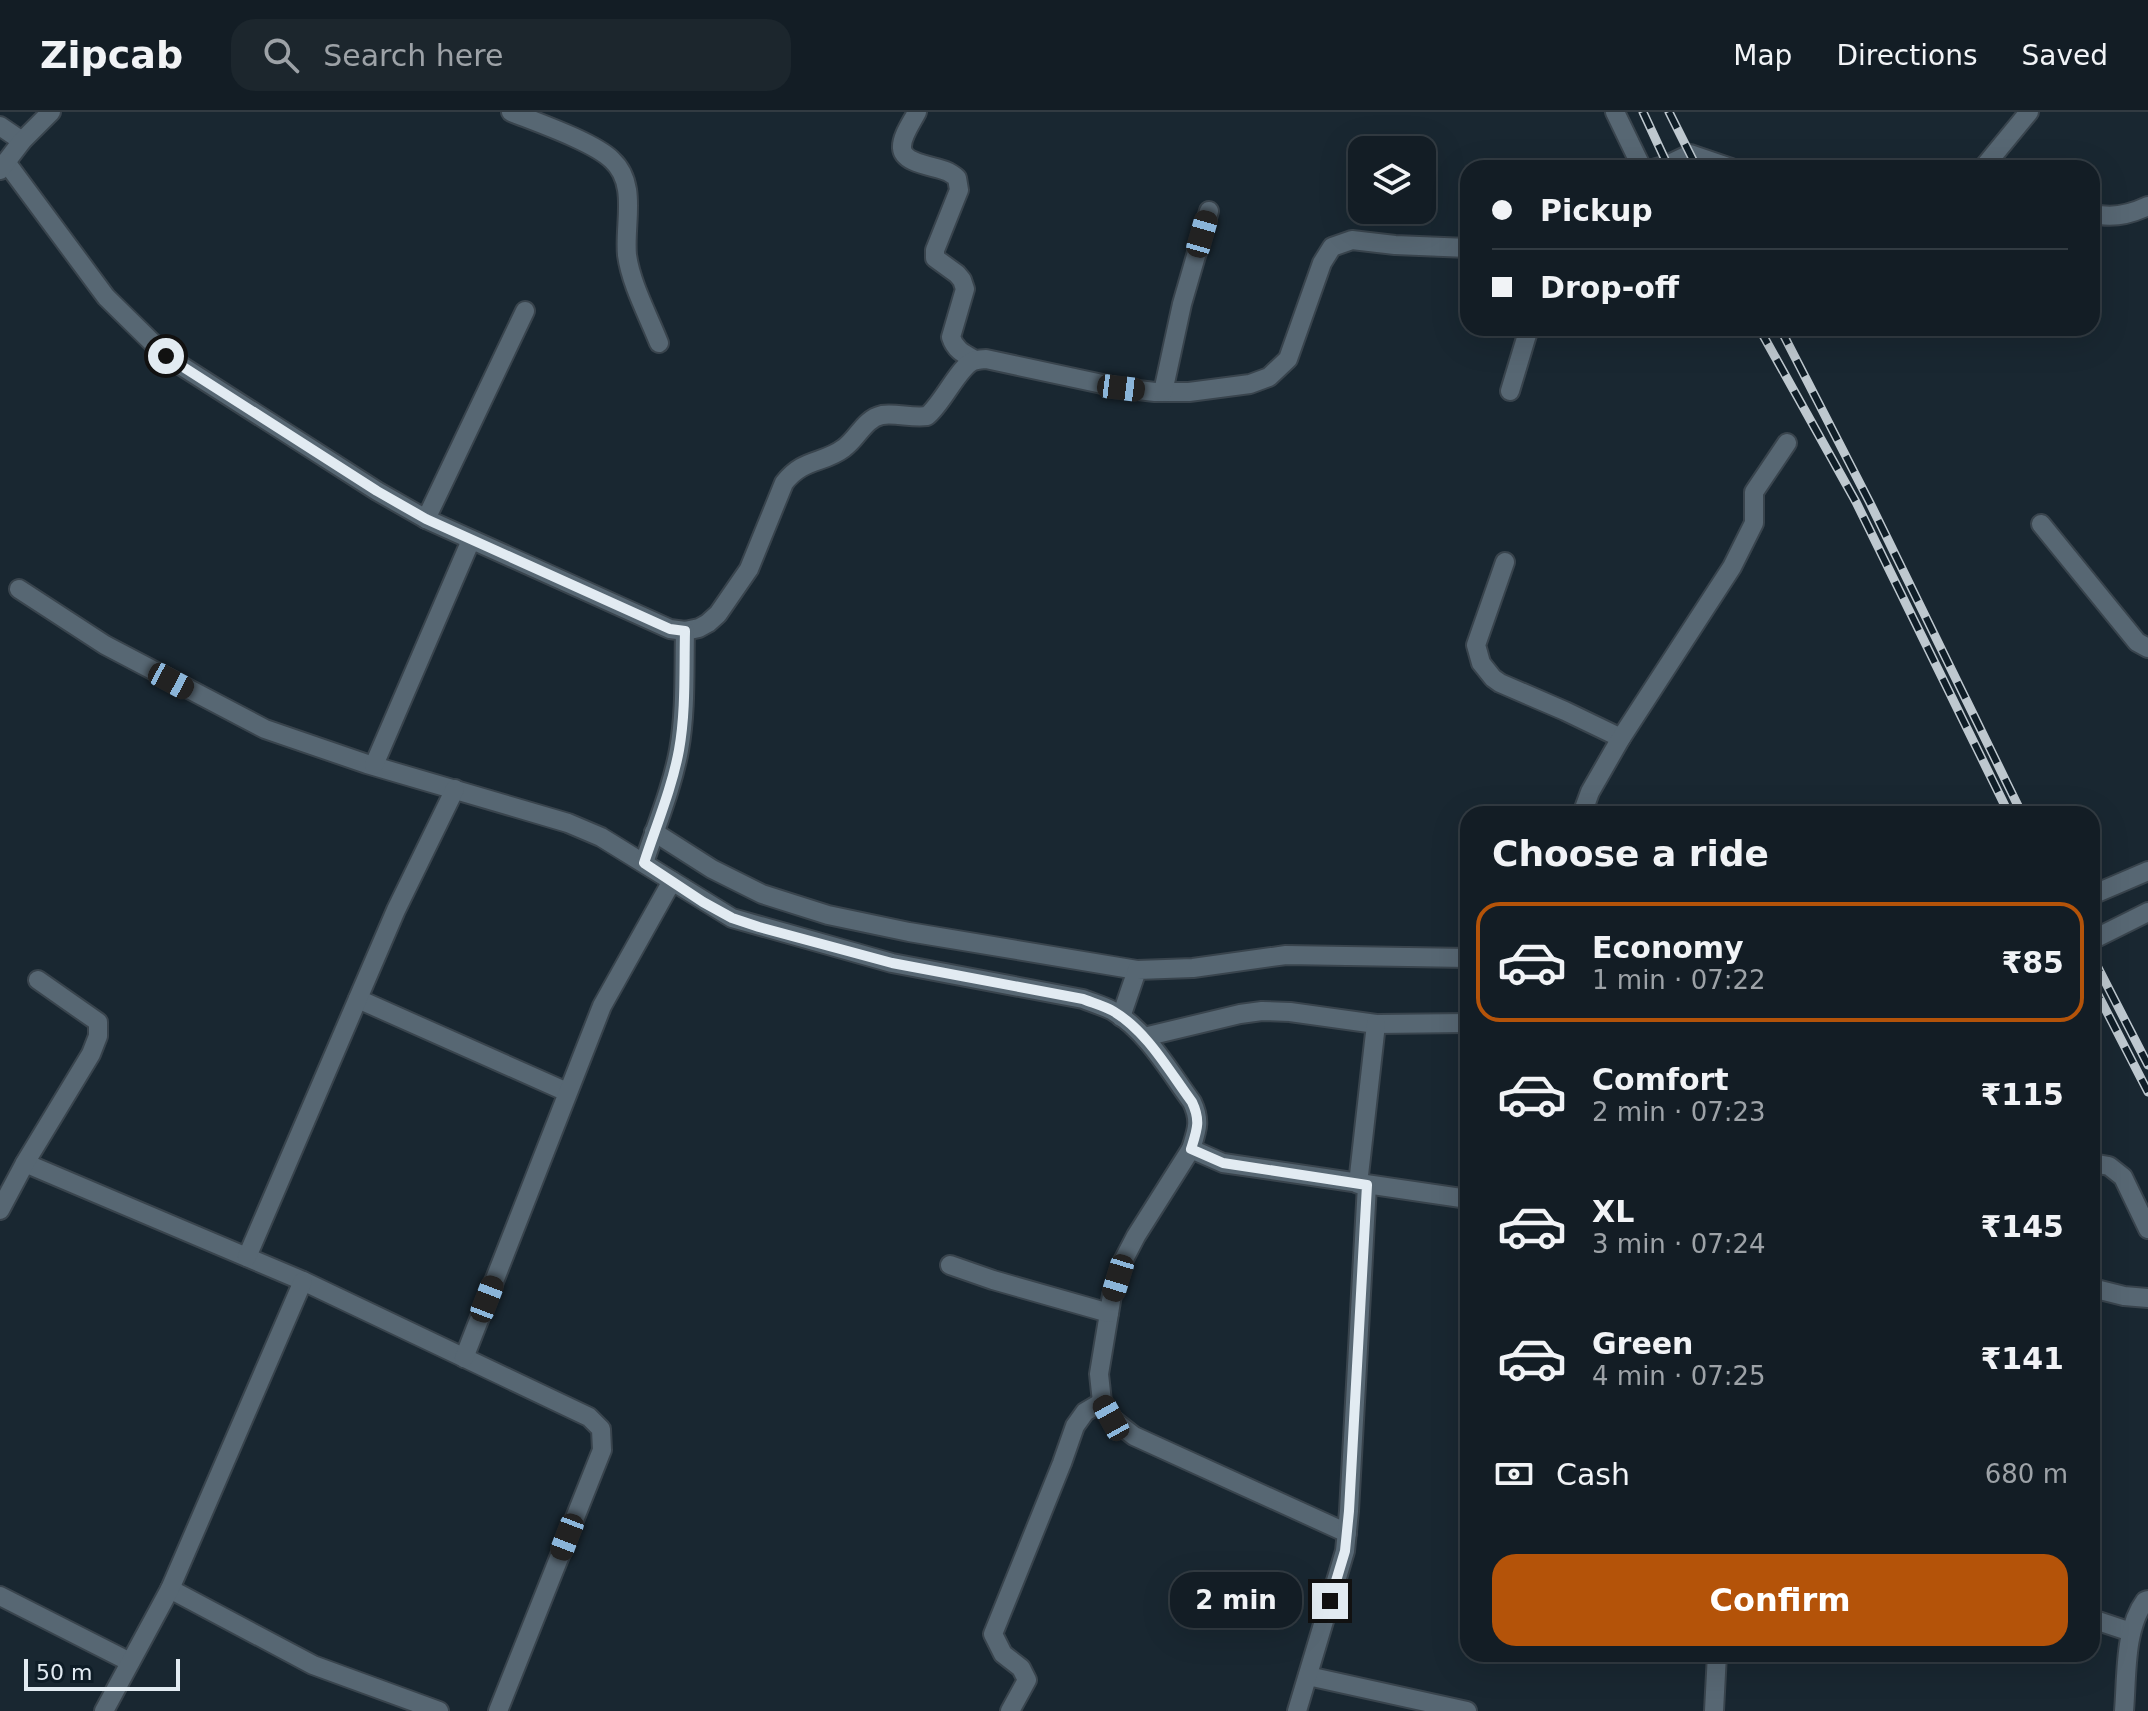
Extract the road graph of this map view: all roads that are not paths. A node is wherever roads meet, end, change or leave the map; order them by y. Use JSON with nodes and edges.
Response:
{"nodes":[{"id":1,"x":51,"y":112,"type":"edge"},
{"id":2,"x":511,"y":112,"type":"edge"},
{"id":3,"x":917,"y":112,"type":"edge"},
{"id":4,"x":1615,"y":112,"type":"edge"},
{"id":5,"x":2029,"y":112,"type":"edge"},
{"id":6,"x":0,"y":126,"type":"edge"},
{"id":7,"x":22,"y":141,"type":"junction"},
{"id":8,"x":1638,"y":160,"type":"edge"},
{"id":9,"x":1677,"y":160,"type":"edge"},
{"id":10,"x":1708,"y":160,"type":"edge"},
{"id":11,"x":1990,"y":160,"type":"edge"},
{"id":12,"x":3,"y":166,"type":"edge"},
{"id":13,"x":2148,"y":206,"type":"edge"},
{"id":14,"x":1209,"y":211,"type":"dead end"},
{"id":15,"x":2100,"y":215,"type":"edge"},
{"id":16,"x":1460,"y":248,"type":"edge"},
{"id":17,"x":525,"y":311,"type":"dead end"},
{"id":18,"x":1527,"y":336,"type":"edge"},
{"id":19,"x":659,"y":343,"type":"dead end"},
{"id":20,"x":975,"y":360,"type":"junction"},
{"id":21,"x":1510,"y":391,"type":"dead end"},
{"id":22,"x":1163,"y":392,"type":"junction"},
{"id":23,"x":1787,"y":443,"type":"dead end"},
{"id":24,"x":426,"y":519,"type":"junction"},
{"id":25,"x":2041,"y":524,"type":"dead end"},
{"id":26,"x":471,"y":540,"type":"junction"},
{"id":27,"x":1505,"y":562,"type":"dead end"},
{"id":28,"x":19,"y":589,"type":"dead end"},
{"id":29,"x":685,"y":631,"type":"junction"},
{"id":30,"x":2148,"y":648,"type":"edge"},
{"id":31,"x":1621,"y":738,"type":"junction"},
{"id":32,"x":374,"y":765,"type":"junction"},
{"id":33,"x":455,"y":789,"type":"junction"},
{"id":34,"x":1585,"y":806,"type":"edge"},
{"id":35,"x":654,"y":832,"type":"junction"},
{"id":36,"x":644,"y":863,"type":"junction"},
{"id":37,"x":2148,"y":871,"type":"edge"},
{"id":38,"x":672,"y":881,"type":"junction"},
{"id":39,"x":2100,"y":892,"type":"edge"},
{"id":40,"x":2148,"y":912,"type":"edge"},
{"id":41,"x":2100,"y":936,"type":"edge"},
{"id":42,"x":1460,"y":958,"type":"edge"},
{"id":43,"x":1136,"y":973,"type":"junction"},
{"id":44,"x":38,"y":980,"type":"dead end"},
{"id":45,"x":358,"y":999,"type":"junction"},
{"id":46,"x":1121,"y":1017,"type":"junction"},
{"id":47,"x":1460,"y":1023,"type":"edge"},
{"id":48,"x":1376,"y":1024,"type":"junction"},
{"id":49,"x":1144,"y":1037,"type":"junction"},
{"id":50,"x":567,"y":1092,"type":"junction"},
{"id":51,"x":1191,"y":1149,"type":"junction"},
{"id":52,"x":25,"y":1163,"type":"junction"},
{"id":53,"x":2100,"y":1164,"type":"edge"},
{"id":54,"x":1362,"y":1184,"type":"junction"},
{"id":55,"x":1460,"y":1198,"type":"edge"},
{"id":56,"x":0,"y":1210,"type":"edge"},
{"id":57,"x":2148,"y":1229,"type":"edge"},
{"id":58,"x":247,"y":1257,"type":"junction"},
{"id":59,"x":950,"y":1265,"type":"dead end"},
{"id":60,"x":303,"y":1281,"type":"junction"},
{"id":61,"x":2100,"y":1290,"type":"edge"},
{"id":62,"x":2148,"y":1298,"type":"edge"},
{"id":63,"x":1109,"y":1313,"type":"junction"},
{"id":64,"x":464,"y":1358,"type":"junction"},
{"id":65,"x":1102,"y":1402,"type":"junction"},
{"id":66,"x":1347,"y":1533,"type":"junction"},
{"id":67,"x":170,"y":1589,"type":"junction"},
{"id":68,"x":0,"y":1596,"type":"edge"},
{"id":69,"x":2148,"y":1600,"type":"edge"},
{"id":70,"x":2100,"y":1622,"type":"edge"},
{"id":71,"x":2131,"y":1632,"type":"junction"},
{"id":72,"x":130,"y":1662,"type":"junction"},
{"id":73,"x":1717,"y":1662,"type":"edge"},
{"id":74,"x":1308,"y":1676,"type":"junction"},
{"id":75,"x":104,"y":1711,"type":"edge"},
{"id":76,"x":439,"y":1711,"type":"edge"},
{"id":77,"x":498,"y":1711,"type":"edge"},
{"id":78,"x":1010,"y":1711,"type":"edge"},
{"id":79,"x":1297,"y":1711,"type":"edge"},
{"id":80,"x":1467,"y":1711,"type":"edge"},
{"id":81,"x":1714,"y":1711,"type":"edge"},
{"id":82,"x":2124,"y":1711,"type":"edge"}],
"edges":[{"from":1,"to":7,"type":"street"},
{"from":2,"to":19,"type":"street"},
{"from":3,"to":20,"type":"street"},
{"from":4,"to":8,"type":"street"},
{"from":5,"to":11,"type":"street"},
{"from":6,"to":7,"type":"street"},
{"from":7,"to":12,"type":"street"},
{"from":9,"to":10,"type":"street"},
{"from":12,"to":24,"type":"street"},
{"from":13,"to":15,"type":"street"},
{"from":14,"to":22,"type":"street"},
{"from":16,"to":22,"type":"street"},
{"from":17,"to":24,"type":"street"},
{"from":18,"to":21,"type":"street"},
{"from":20,"to":22,"type":"street"},
{"from":20,"to":29,"type":"street"},
{"from":23,"to":31,"type":"street"},
{"from":24,"to":26,"type":"street"},
{"from":25,"to":30,"type":"street"},
{"from":26,"to":29,"type":"street"},
{"from":26,"to":32,"type":"street"},
{"from":27,"to":31,"type":"street"},
{"from":28,"to":32,"type":"street"},
{"from":29,"to":35,"type":"street"},
{"from":31,"to":34,"type":"street"},
{"from":32,"to":33,"type":"street"},
{"from":33,"to":36,"type":"street"},
{"from":33,"to":45,"type":"street"},
{"from":35,"to":36,"type":"street"},
{"from":35,"to":43,"type":"street"},
{"from":36,"to":38,"type":"street"},
{"from":37,"to":39,"type":"street"},
{"from":38,"to":46,"type":"street"},
{"from":38,"to":50,"type":"street"},
{"from":40,"to":41,"type":"street"},
{"from":42,"to":43,"type":"street"},
{"from":43,"to":46,"type":"street"},
{"from":44,"to":52,"type":"street"},
{"from":45,"to":50,"type":"street"},
{"from":45,"to":58,"type":"street"},
{"from":46,"to":49,"type":"street"},
{"from":47,"to":48,"type":"street"},
{"from":48,"to":49,"type":"street"},
{"from":48,"to":54,"type":"street"},
{"from":49,"to":51,"type":"street"},
{"from":50,"to":64,"type":"street"},
{"from":51,"to":54,"type":"street"},
{"from":51,"to":63,"type":"street"},
{"from":52,"to":56,"type":"street"},
{"from":52,"to":58,"type":"street"},
{"from":53,"to":57,"type":"street"},
{"from":54,"to":55,"type":"street"},
{"from":54,"to":66,"type":"street"},
{"from":58,"to":60,"type":"street"},
{"from":59,"to":63,"type":"street"},
{"from":60,"to":64,"type":"street"},
{"from":60,"to":67,"type":"street"},
{"from":61,"to":62,"type":"street"},
{"from":63,"to":65,"type":"street"},
{"from":64,"to":77,"type":"street"},
{"from":65,"to":66,"type":"street"},
{"from":65,"to":78,"type":"street"},
{"from":66,"to":74,"type":"street"},
{"from":67,"to":72,"type":"street"},
{"from":67,"to":76,"type":"street"},
{"from":68,"to":72,"type":"street"},
{"from":69,"to":71,"type":"street"},
{"from":70,"to":71,"type":"street"},
{"from":71,"to":82,"type":"street"},
{"from":72,"to":75,"type":"street"},
{"from":73,"to":81,"type":"street"},
{"from":74,"to":79,"type":"street"},
{"from":74,"to":80,"type":"street"}]}
